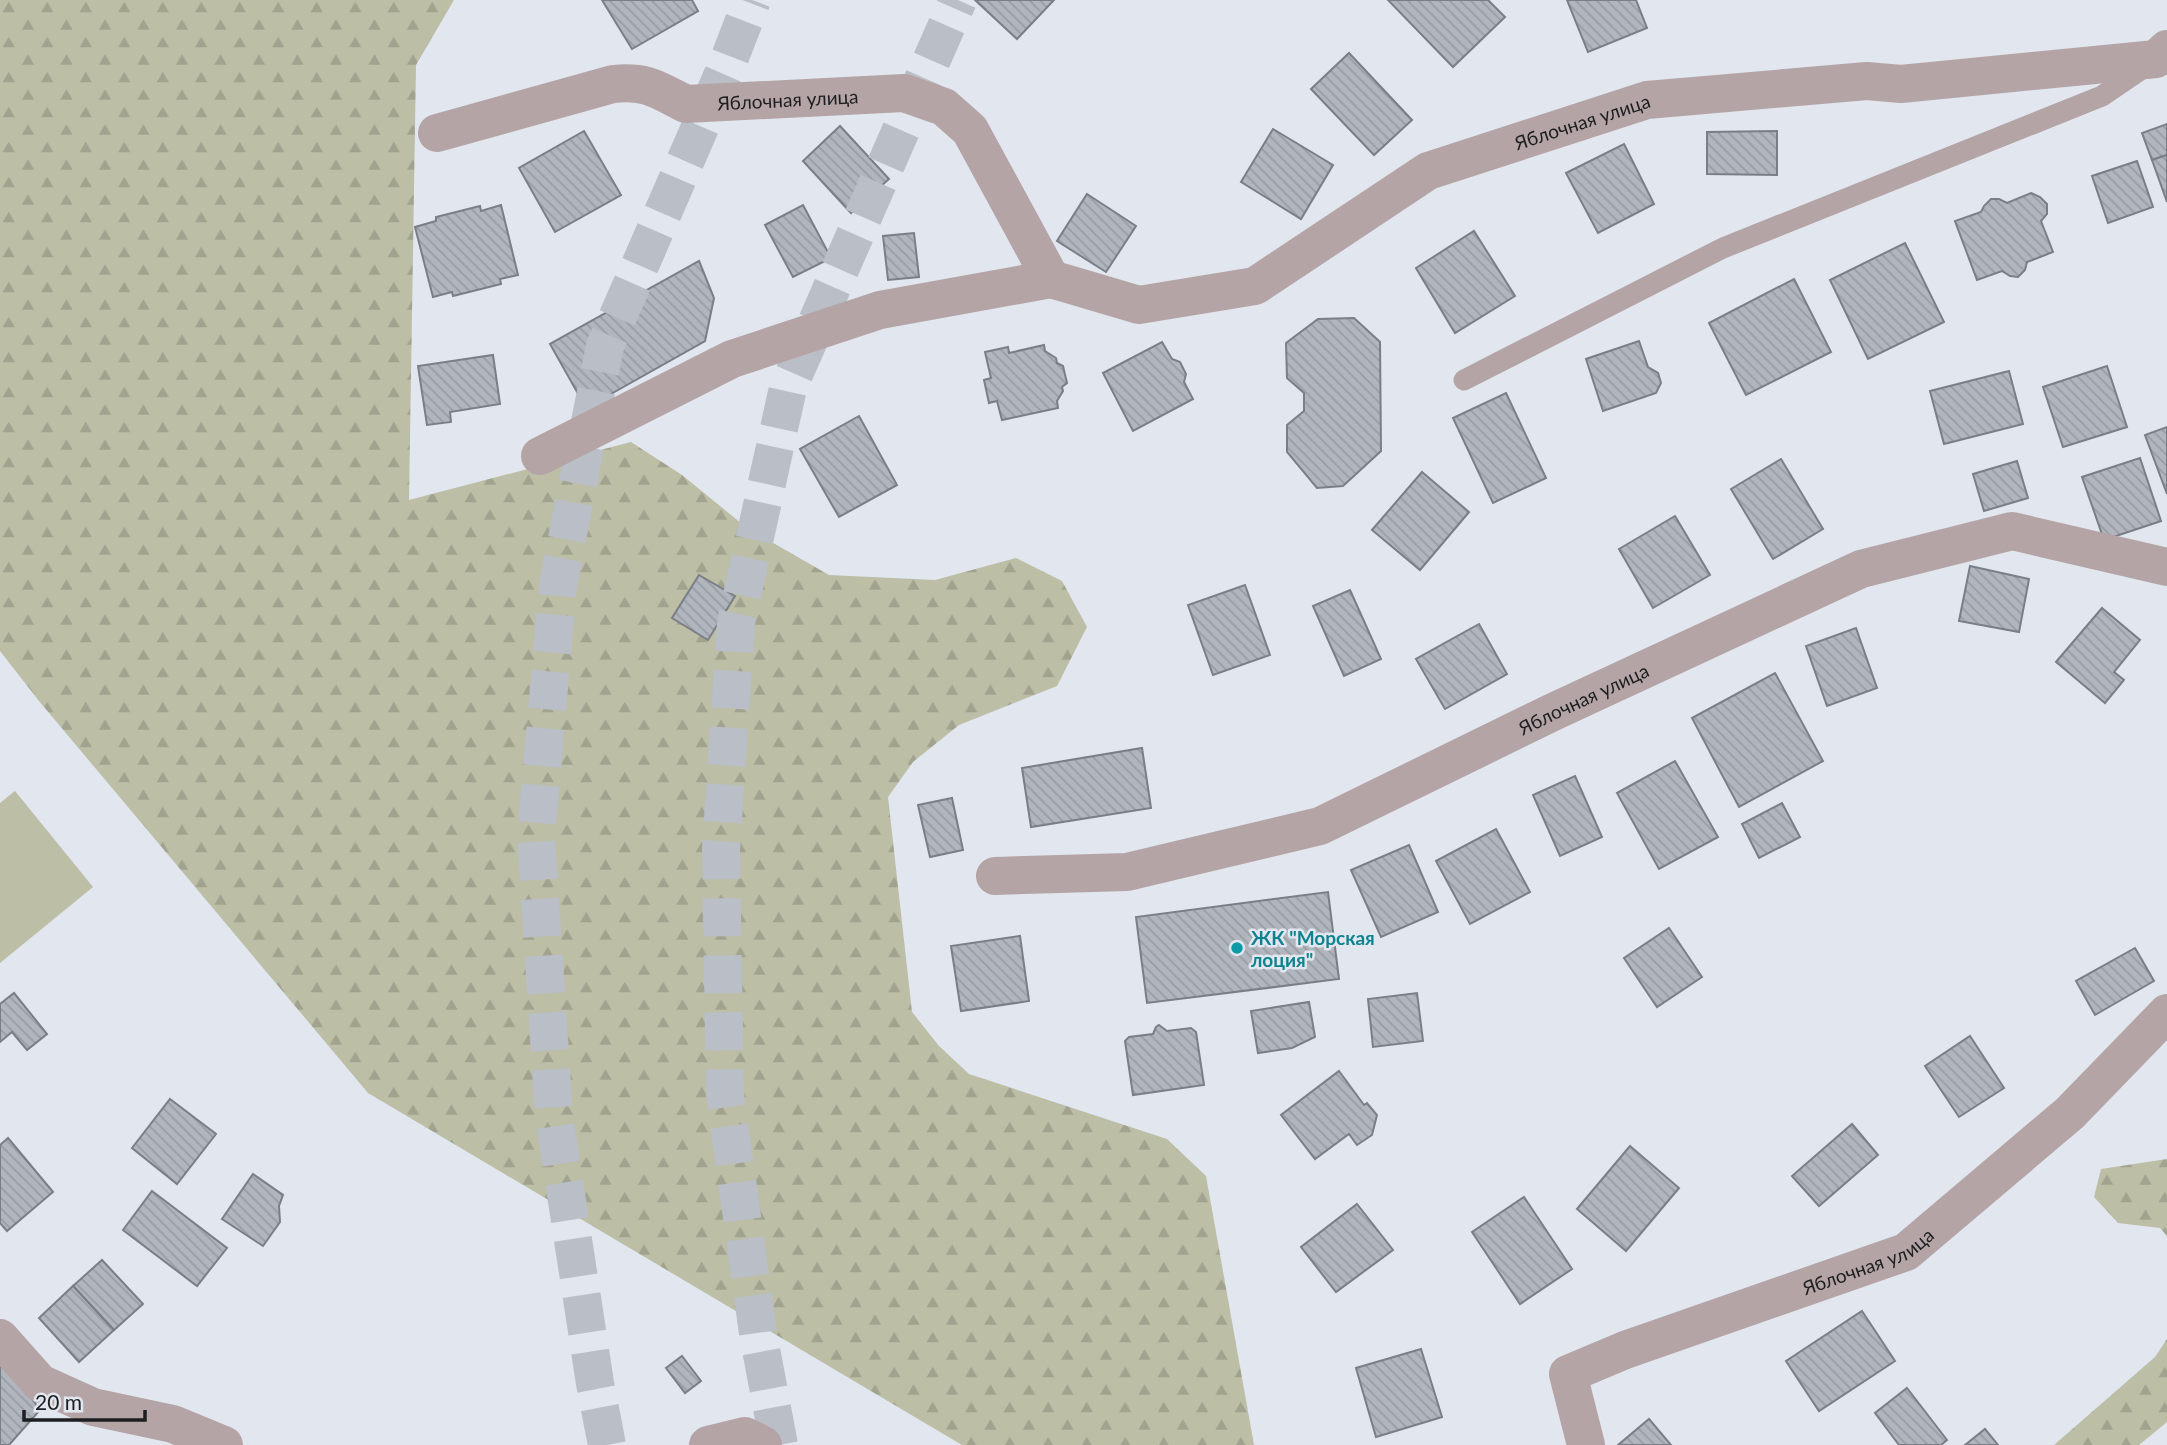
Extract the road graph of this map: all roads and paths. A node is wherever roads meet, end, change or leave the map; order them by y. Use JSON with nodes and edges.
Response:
{"nodes":[{"id":1,"x":2162,"y":54,"type":"edge"},
{"id":2,"x":438,"y":133,"type":"dead end"},
{"id":3,"x":1051,"y":279,"type":"junction"},
{"id":4,"x":1464,"y":380,"type":"dead end"},
{"id":5,"x":540,"y":456,"type":"dead end"},
{"id":6,"x":2167,"y":567,"type":"edge"},
{"id":7,"x":995,"y":876,"type":"dead end"},
{"id":8,"x":2167,"y":1013,"type":"edge"},
{"id":9,"x":0,"y":1338,"type":"edge"},
{"id":10,"x":224,"y":1445,"type":"edge"},
{"id":11,"x":709,"y":1445,"type":"edge"},
{"id":12,"x":763,"y":1445,"type":"edge"},
{"id":13,"x":1586,"y":1445,"type":"edge"}],
"edges":[{"from":1,"to":3,"type":"street","name":"Яблочная улица"},
{"from":1,"to":4,"type":"lane","name":"Яблочная улица"},
{"from":2,"to":3,"type":"street","name":"Яблочная улица"},
{"from":3,"to":5,"type":"street","name":"Яблочная улица"},
{"from":6,"to":7,"type":"street","name":"Яблочная улица"},
{"from":8,"to":13,"type":"street","name":"Яблочная улица"},
{"from":9,"to":10,"type":"street"},
{"from":11,"to":12,"type":"street"}]}
